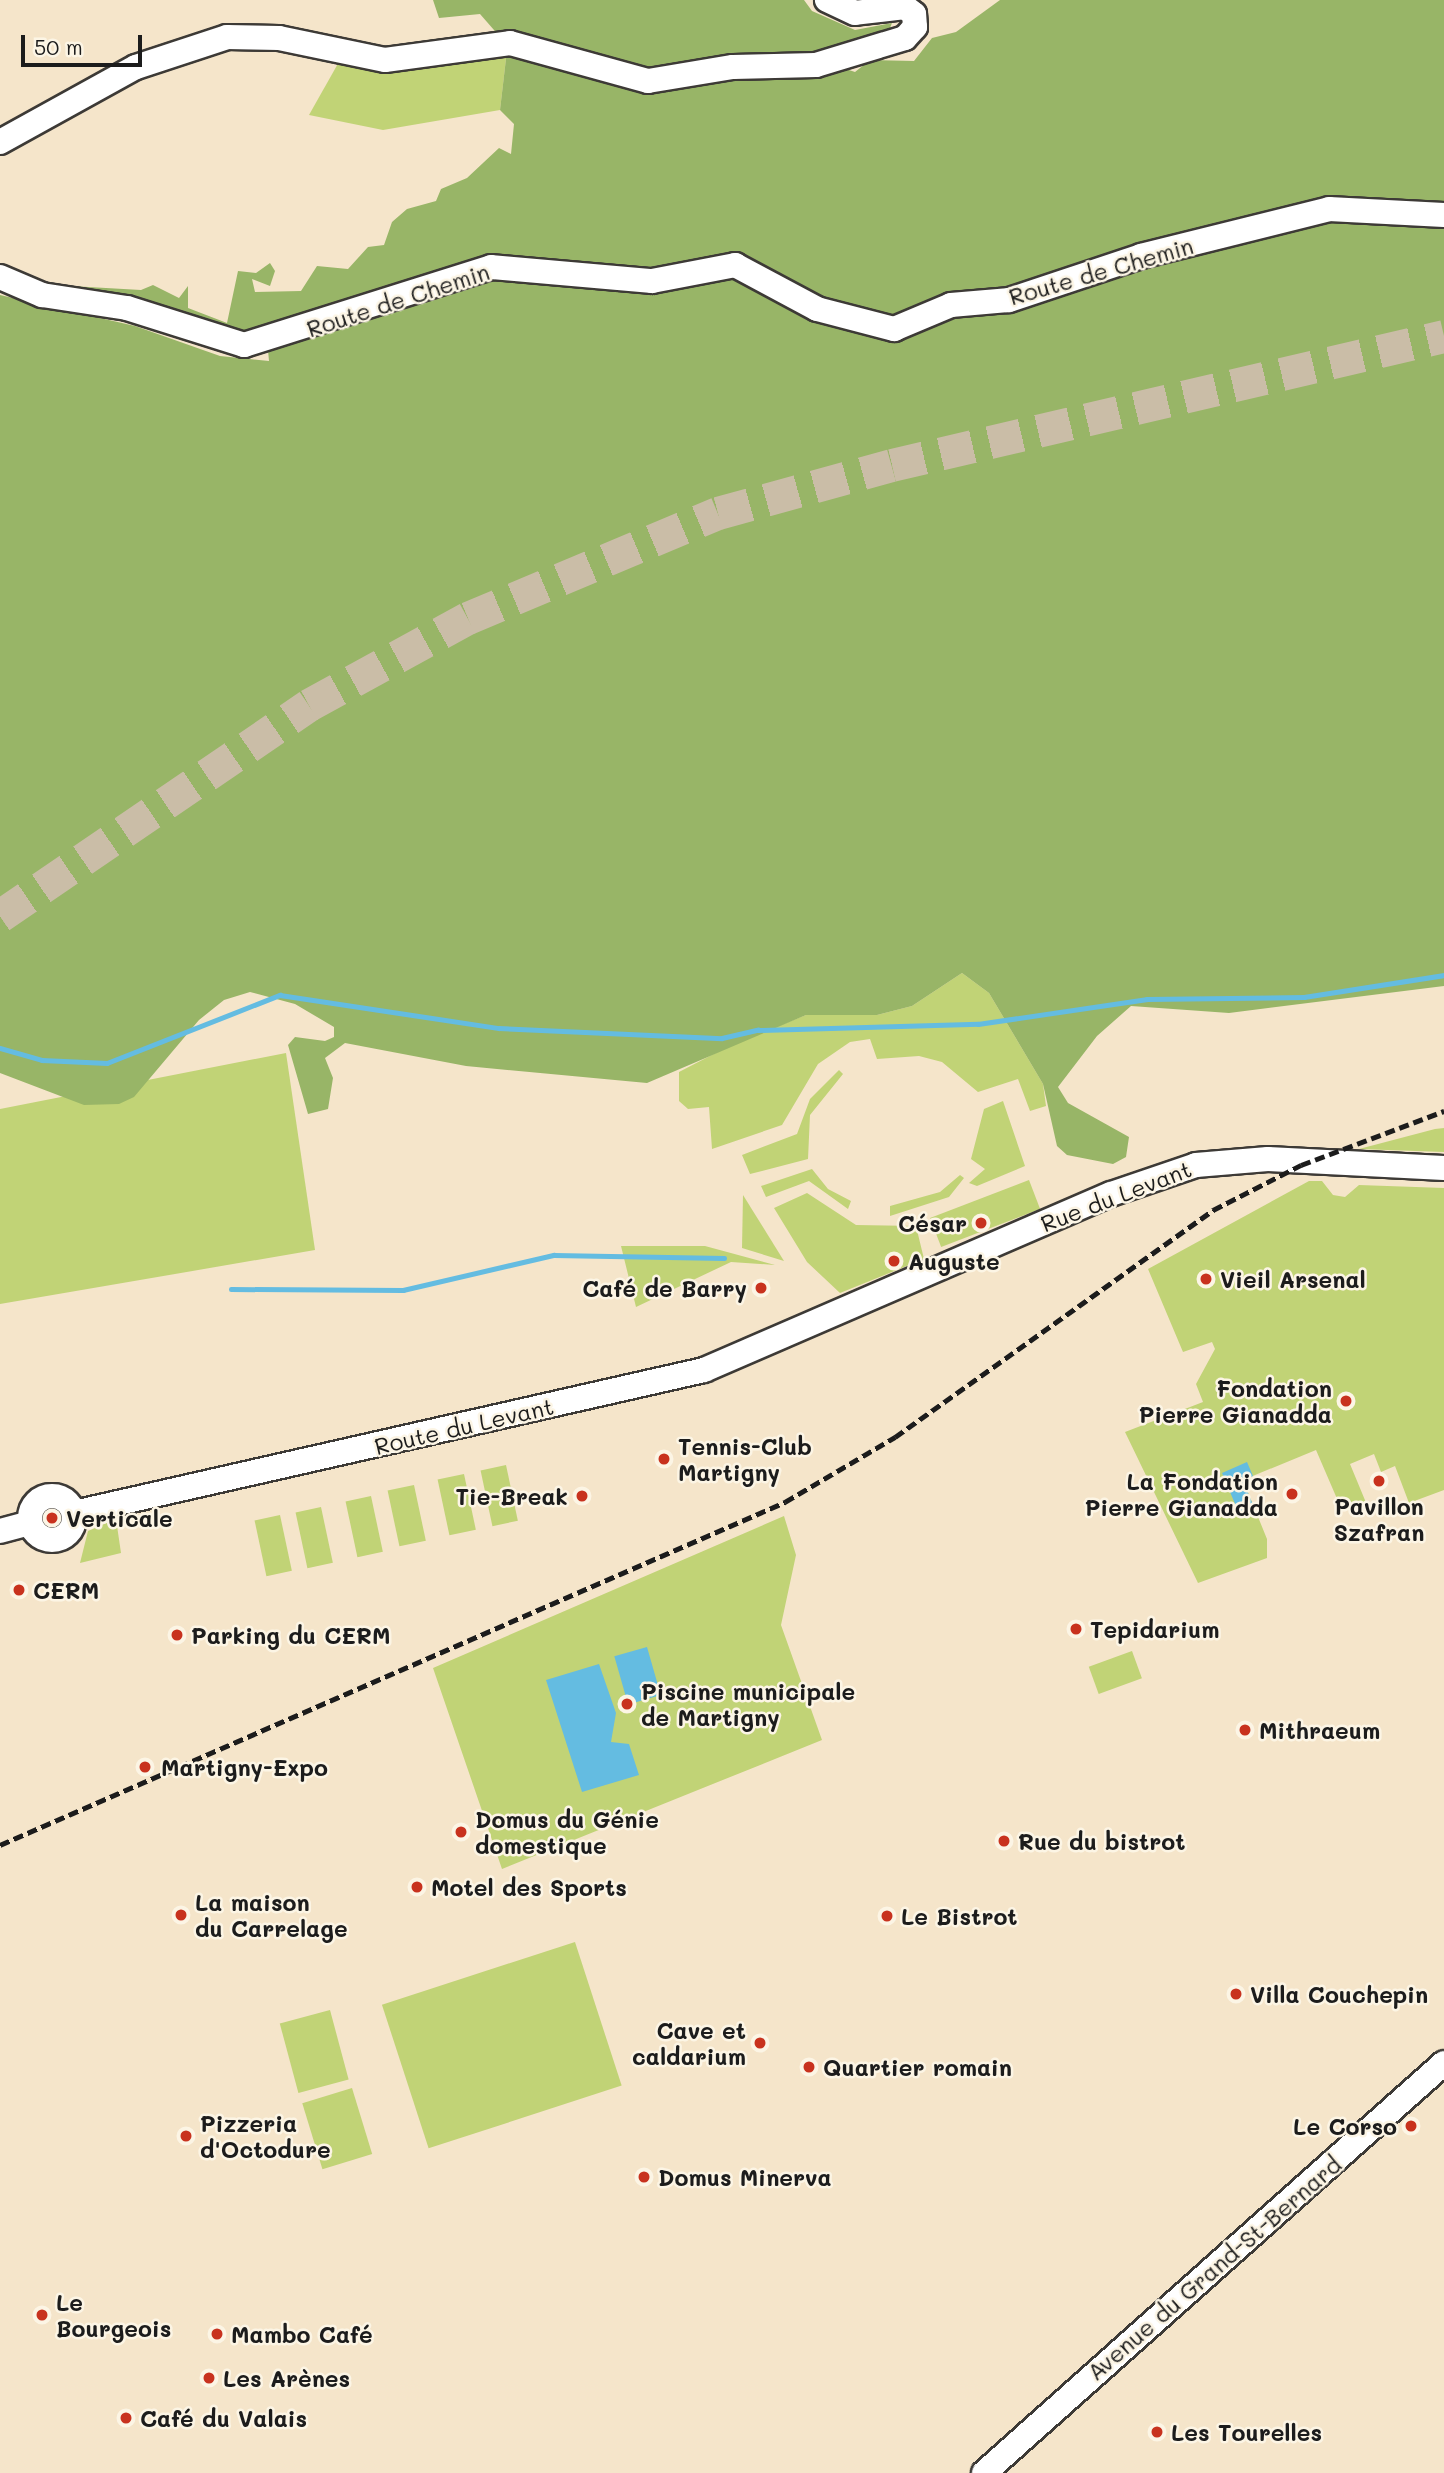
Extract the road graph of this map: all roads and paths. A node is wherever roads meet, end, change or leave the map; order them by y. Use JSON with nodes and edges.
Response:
{"nodes":[{"id":1,"x":827,"y":0,"type":"edge"},
{"id":2,"x":0,"y":142,"type":"edge"},
{"id":3,"x":1444,"y":215,"type":"edge"},
{"id":4,"x":0,"y":277,"type":"edge"},
{"id":5,"x":1444,"y":1168,"type":"edge"},
{"id":6,"x":846,"y":1310,"type":"joint"},
{"id":7,"x":0,"y":1531,"type":"edge"},
{"id":8,"x":1444,"y":2063,"type":"edge"},
{"id":9,"x":984,"y":2473,"type":"edge"}],
"edges":[{"from":1,"to":2,"type":"street"},
{"from":3,"to":4,"type":"street","name":"Route de Chemin"},
{"from":5,"to":6,"type":"street","name":"Rue du Levant"},
{"from":6,"to":7,"type":"street","name":"Route du Levant"},
{"from":8,"to":9,"type":"street","name":"Avenue du Grand-St-Bernard"}]}
